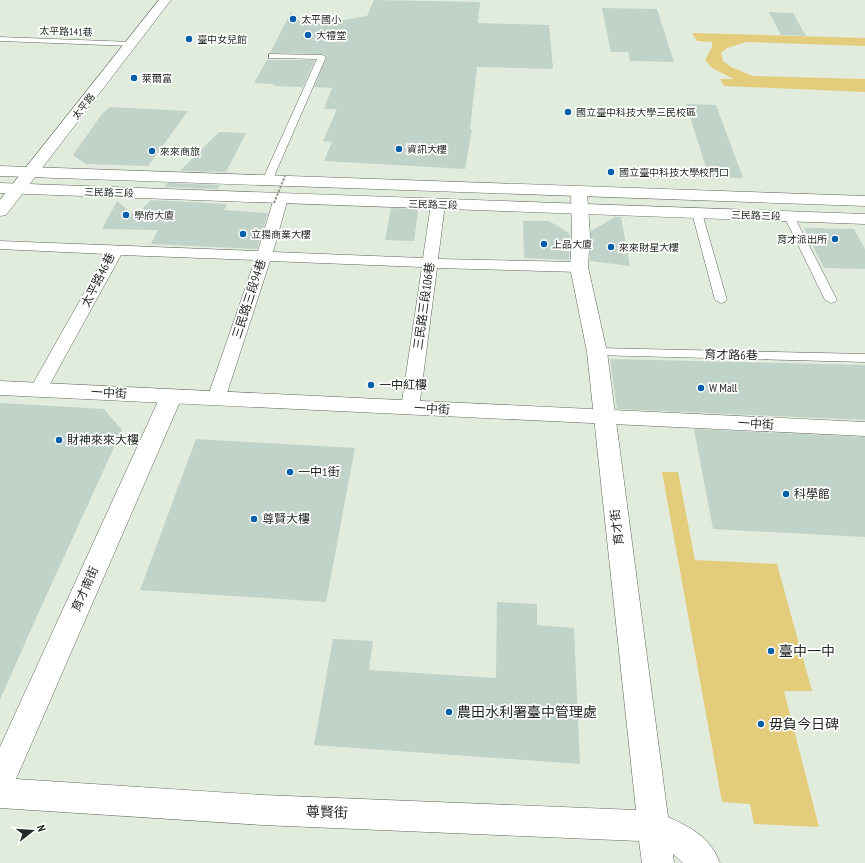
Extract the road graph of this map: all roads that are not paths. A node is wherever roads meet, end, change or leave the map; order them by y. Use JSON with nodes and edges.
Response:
{"nodes":[{"id":1,"x":165,"y":0,"type":"edge"},
{"id":2,"x":0,"y":39,"type":"edge"},
{"id":3,"x":132,"y":44,"type":"junction"},
{"id":4,"x":272,"y":56,"type":"dead end"},
{"id":5,"x":0,"y":172,"type":"edge"},
{"id":6,"x":31,"y":173,"type":"junction"},
{"id":7,"x":267,"y":181,"type":"junction"},
{"id":8,"x":0,"y":188,"type":"edge"},
{"id":9,"x":18,"y":189,"type":"junction"},
{"id":10,"x":580,"y":200,"type":"junction"},
{"id":11,"x":278,"y":201,"type":"junction"},
{"id":12,"x":865,"y":201,"type":"edge"},
{"id":13,"x":438,"y":204,"type":"junction"},
{"id":14,"x":0,"y":211,"type":"edge"},
{"id":15,"x":697,"y":213,"type":"junction"},
{"id":16,"x":789,"y":216,"type":"junction"},
{"id":17,"x":865,"y":219,"type":"edge"},
{"id":18,"x":0,"y":245,"type":"edge"},
{"id":19,"x":116,"y":250,"type":"junction"},
{"id":20,"x":264,"y":256,"type":"junction"},
{"id":21,"x":430,"y":263,"type":"junction"},
{"id":22,"x":579,"y":267,"type":"junction"},
{"id":23,"x":721,"y":300,"type":"dead end"},
{"id":24,"x":831,"y":300,"type":"dead end"},
{"id":25,"x":597,"y":352,"type":"junction"},
{"id":26,"x":865,"y":358,"type":"edge"},
{"id":27,"x":0,"y":388,"type":"edge"},
{"id":28,"x":39,"y":389,"type":"junction"},
{"id":29,"x":171,"y":397,"type":"junction"},
{"id":30,"x":216,"y":399,"type":"junction"},
{"id":31,"x":410,"y":408,"type":"junction"},
{"id":32,"x":604,"y":417,"type":"junction"},
{"id":33,"x":865,"y":429,"type":"edge"},
{"id":34,"x":0,"y":781,"type":"edge"},
{"id":35,"x":0,"y":793,"type":"edge"},
{"id":36,"x":654,"y":826,"type":"junction"},
{"id":37,"x":658,"y":863,"type":"edge"},
{"id":38,"x":704,"y":863,"type":"edge"}],
"edges":[{"from":1,"to":3,"type":"street","name":"太平路"},
{"from":2,"to":3,"type":"lane","name":"太平路141巷"},
{"from":3,"to":6,"type":"street","name":"太平路"},
{"from":4,"to":7,"type":"lane"},
{"from":5,"to":6,"type":"street","name":"三民路三段"},
{"from":6,"to":7,"type":"street","name":"三民路三段"},
{"from":6,"to":9,"type":"street","name":"太平路"},
{"from":7,"to":10,"type":"street","name":"三民路三段"},
{"from":8,"to":9,"type":"street","name":"三民路三段"},
{"from":9,"to":11,"type":"street","name":"三民路三段"},
{"from":9,"to":14,"type":"street","name":"太平路"},
{"from":10,"to":12,"type":"street","name":"三民路三段"},
{"from":10,"to":13,"type":"street","name":"三民路三段"},
{"from":10,"to":15,"type":"street","name":"三民路三段"},
{"from":10,"to":22,"type":"street","name":"育才街"},
{"from":11,"to":13,"type":"street","name":"三民路三段"},
{"from":11,"to":20,"type":"street","name":"三民路三段94巷"},
{"from":13,"to":21,"type":"street","name":"三民路三段106巷"},
{"from":15,"to":16,"type":"street","name":"三民路三段"},
{"from":15,"to":23,"type":"lane"},
{"from":16,"to":17,"type":"street","name":"三民路三段"},
{"from":16,"to":24,"type":"lane"},
{"from":18,"to":19,"type":"street","name":"太平路46巷"},
{"from":19,"to":20,"type":"street"},
{"from":19,"to":28,"type":"street","name":"太平路46巷"},
{"from":20,"to":21,"type":"street"},
{"from":20,"to":30,"type":"street","name":"三民路三段94巷"},
{"from":21,"to":22,"type":"street"},
{"from":21,"to":31,"type":"street","name":"三民路三段106巷"},
{"from":22,"to":25,"type":"street","name":"育才街"},
{"from":25,"to":26,"type":"lane","name":"育才路6巷"},
{"from":25,"to":32,"type":"street","name":"育才街"},
{"from":27,"to":28,"type":"street","name":"一中街"},
{"from":28,"to":29,"type":"street","name":"一中街"},
{"from":29,"to":30,"type":"street","name":"一中街"},
{"from":29,"to":34,"type":"street","name":"育才南街"},
{"from":30,"to":31,"type":"street","name":"一中街"},
{"from":31,"to":32,"type":"street","name":"一中街"},
{"from":32,"to":33,"type":"street","name":"一中街"},
{"from":32,"to":36,"type":"street","name":"育才街"},
{"from":35,"to":36,"type":"street","name":"尊賢街"},
{"from":36,"to":37,"type":"street","name":"育才街"},
{"from":36,"to":38,"type":"street"}]}
